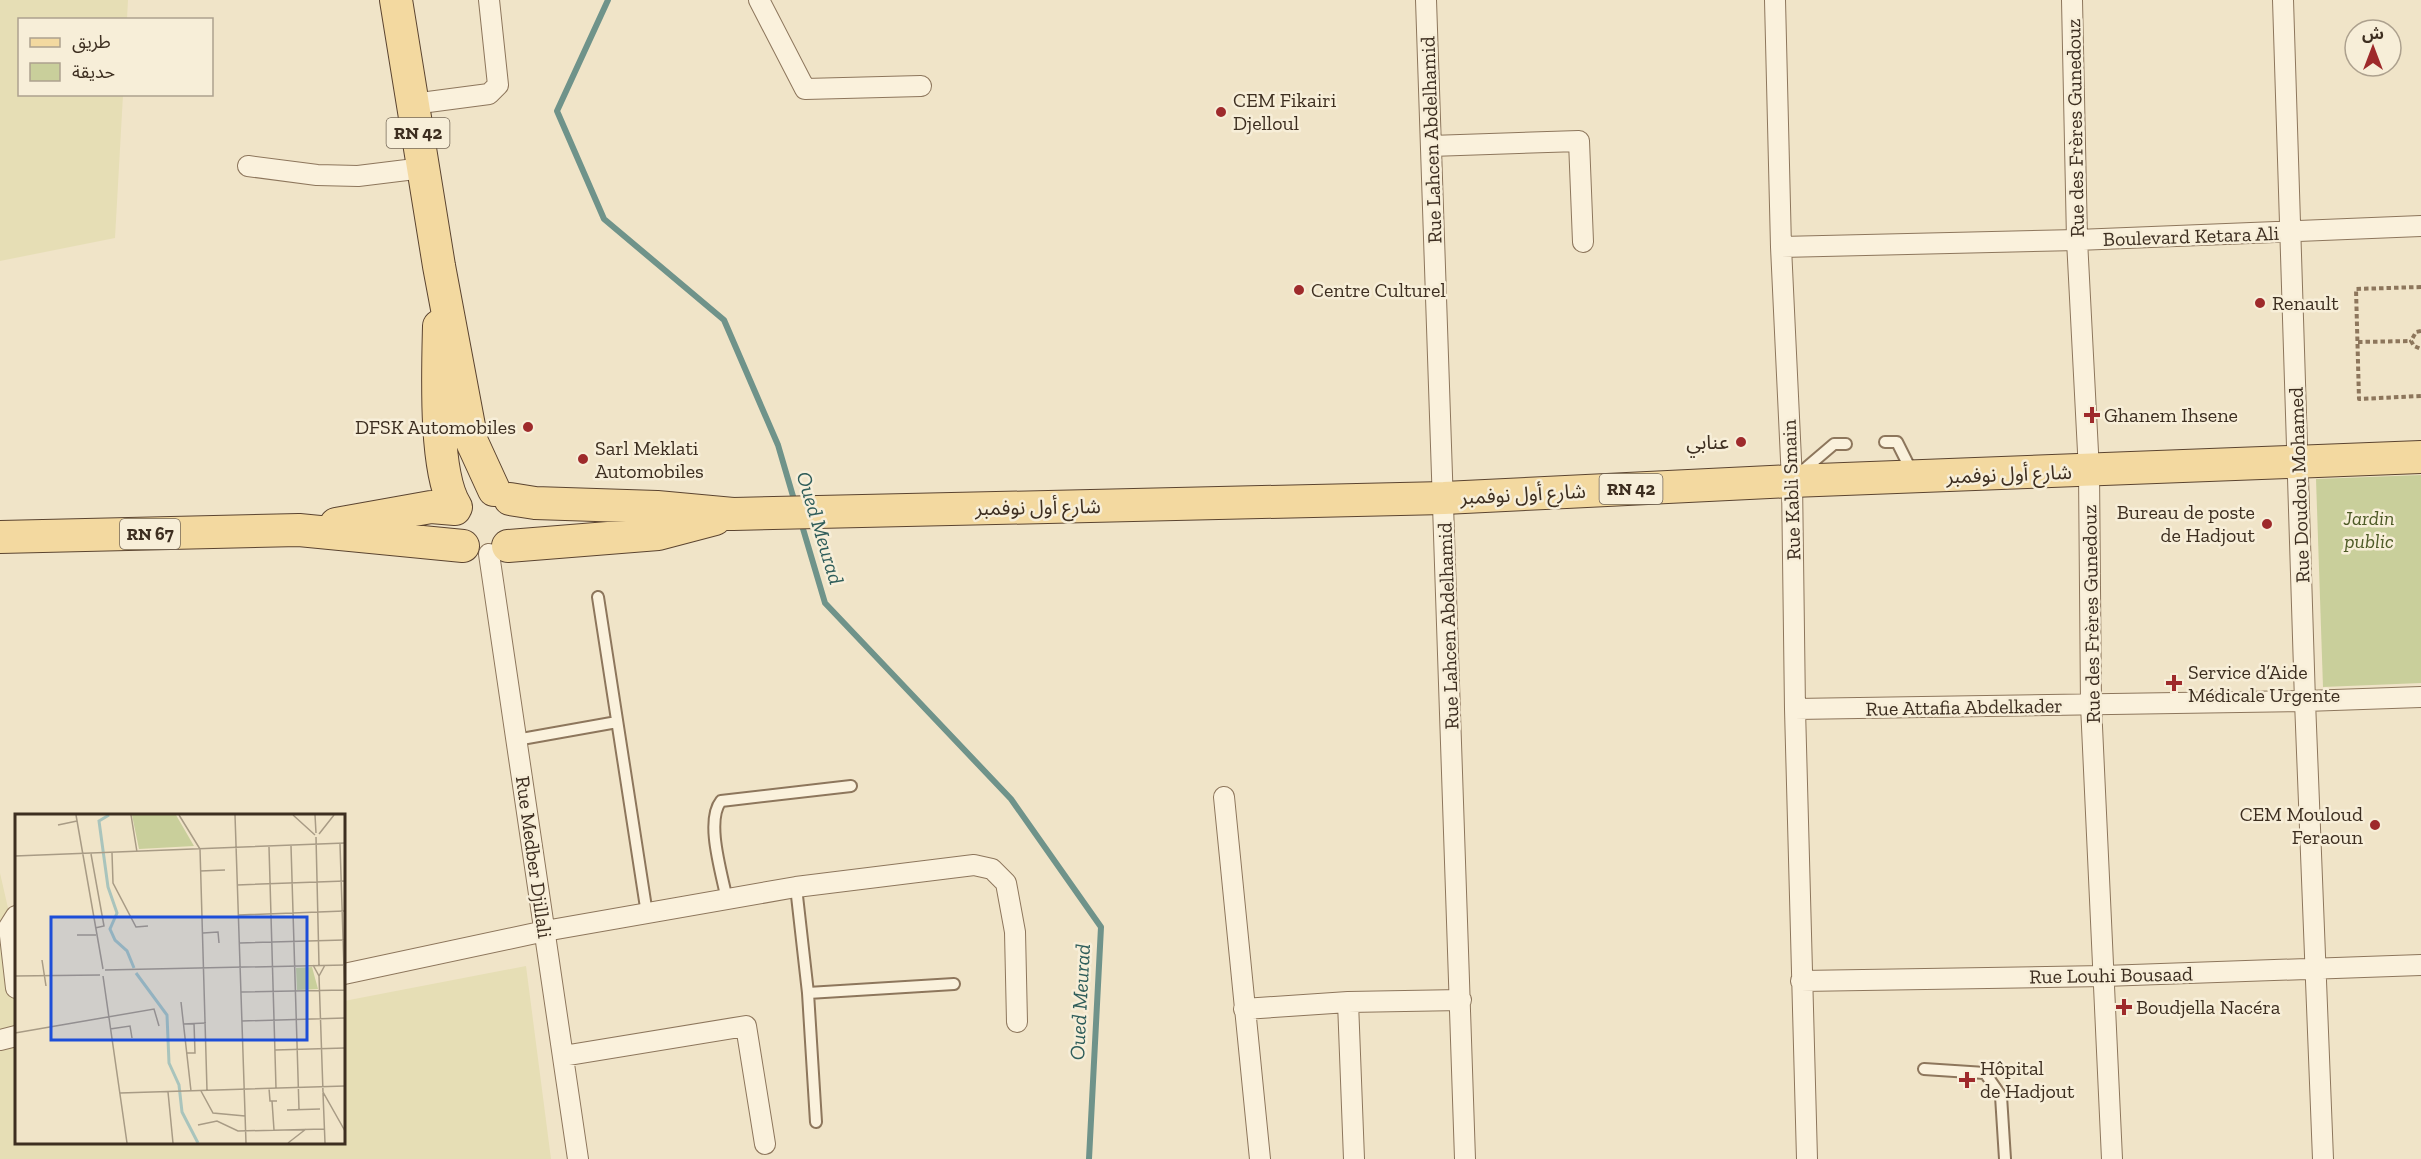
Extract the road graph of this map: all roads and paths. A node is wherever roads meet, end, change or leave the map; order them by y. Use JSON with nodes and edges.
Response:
{"nodes":[{"id":1,"x":396,"y":0,"type":"edge"},
{"id":2,"x":489,"y":0,"type":"edge"},
{"id":3,"x":759,"y":0,"type":"edge"},
{"id":4,"x":1426,"y":0,"type":"edge"},
{"id":5,"x":1775,"y":0,"type":"edge"},
{"id":6,"x":2072,"y":0,"type":"edge"},
{"id":7,"x":2283,"y":0,"type":"edge"},
{"id":8,"x":921,"y":86,"type":"dead end"},
{"id":9,"x":413,"y":104,"type":"junction"},
{"id":10,"x":1431,"y":146,"type":"junction"},
{"id":11,"x":248,"y":166,"type":"dead end"},
{"id":12,"x":423,"y":168,"type":"junction"},
{"id":13,"x":2421,"y":226,"type":"edge"},
{"id":14,"x":2292,"y":232,"type":"junction"},
{"id":15,"x":2077,"y":240,"type":"junction"},
{"id":16,"x":1583,"y":242,"type":"dead end"},
{"id":17,"x":1781,"y":247,"type":"junction"},
{"id":18,"x":440,"y":266,"type":"junction"},
{"id":19,"x":2421,"y":287,"type":"edge"},
{"id":20,"x":2421,"y":331,"type":"edge"},
{"id":21,"x":2411,"y":340,"type":"junction"},
{"id":22,"x":2358,"y":342,"type":"junction"},
{"id":23,"x":2421,"y":349,"type":"edge"},
{"id":24,"x":2421,"y":396,"type":"edge"},
{"id":25,"x":1884,"y":442,"type":"dead end"},
{"id":26,"x":1846,"y":444,"type":"dead end"},
{"id":27,"x":2421,"y":457,"type":"edge"},
{"id":28,"x":2298,"y":462,"type":"junction"},
{"id":29,"x":2089,"y":471,"type":"junction"},
{"id":30,"x":1915,"y":477,"type":"junction"},
{"id":31,"x":1792,"y":481,"type":"junction"},
{"id":32,"x":502,"y":495,"type":"junction"},
{"id":33,"x":1444,"y":498,"type":"junction"},
{"id":34,"x":456,"y":508,"type":"junction"},
{"id":35,"x":742,"y":513,"type":"junction"},
{"id":36,"x":299,"y":530,"type":"junction"},
{"id":37,"x":0,"y":537,"type":"edge"},
{"id":38,"x":487,"y":549,"type":"junction"},
{"id":39,"x":598,"y":597,"type":"dead end"},
{"id":40,"x":2421,"y":697,"type":"edge"},
{"id":41,"x":2305,"y":701,"type":"junction"},
{"id":42,"x":2091,"y":705,"type":"junction"},
{"id":43,"x":1795,"y":709,"type":"junction"},
{"id":44,"x":617,"y":722,"type":"junction"},
{"id":45,"x":516,"y":740,"type":"junction"},
{"id":46,"x":851,"y":786,"type":"dead end"},
{"id":47,"x":1224,"y":797,"type":"dead end"},
{"id":48,"x":796,"y":887,"type":"junction"},
{"id":49,"x":727,"y":900,"type":"junction"},
{"id":50,"x":647,"y":914,"type":"junction"},
{"id":51,"x":15,"y":918,"type":"edge"},
{"id":52,"x":544,"y":931,"type":"junction"},
{"id":53,"x":2421,"y":965,"type":"edge"},
{"id":54,"x":2318,"y":970,"type":"junction"},
{"id":55,"x":345,"y":974,"type":"edge"},
{"id":56,"x":2104,"y":976,"type":"junction"},
{"id":57,"x":15,"y":979,"type":"edge"},
{"id":58,"x":1802,"y":981,"type":"junction"},
{"id":59,"x":954,"y":984,"type":"dead end"},
{"id":60,"x":808,"y":993,"type":"junction"},
{"id":61,"x":1461,"y":1000,"type":"junction"},
{"id":62,"x":1348,"y":1002,"type":"junction"},
{"id":63,"x":1244,"y":1009,"type":"junction"},
{"id":64,"x":1017,"y":1022,"type":"dead end"},
{"id":65,"x":15,"y":1036,"type":"edge"},
{"id":66,"x":0,"y":1040,"type":"edge"},
{"id":67,"x":563,"y":1056,"type":"junction"},
{"id":68,"x":1924,"y":1070,"type":"dead end"},
{"id":69,"x":816,"y":1122,"type":"dead end"},
{"id":70,"x":765,"y":1144,"type":"dead end"},
{"id":71,"x":578,"y":1159,"type":"edge"},
{"id":72,"x":1260,"y":1159,"type":"edge"},
{"id":73,"x":1354,"y":1159,"type":"edge"},
{"id":74,"x":1465,"y":1159,"type":"edge"},
{"id":75,"x":1807,"y":1159,"type":"edge"},
{"id":76,"x":2005,"y":1159,"type":"edge"},
{"id":77,"x":2112,"y":1159,"type":"edge"},
{"id":78,"x":2323,"y":1159,"type":"edge"}],
"edges":[{"from":1,"to":9,"type":"main road","number":"RN 42"},
{"from":2,"to":9,"type":"street"},
{"from":3,"to":8,"type":"street"},
{"from":4,"to":10,"type":"street","name":"Rue Lahcen Abdelhamid"},
{"from":5,"to":17,"type":"street","name":"Rue Kabli Smain"},
{"from":6,"to":15,"type":"street","name":"Rue des Frères Gunedouz"},
{"from":7,"to":14,"type":"street","name":"Rue Doudou Mohamed"},
{"from":9,"to":12,"type":"main road","number":"RN 42"},
{"from":10,"to":16,"type":"street"},
{"from":10,"to":33,"type":"street","name":"Rue Lahcen Abdelhamid"},
{"from":11,"to":12,"type":"street"},
{"from":12,"to":18,"type":"main road","number":"RN 42"},
{"from":13,"to":14,"type":"street","name":"Boulevard Ketara Ali"},
{"from":14,"to":15,"type":"street","name":"Boulevard Ketara Ali"},
{"from":14,"to":28,"type":"street","name":"Rue Doudou Mohamed"},
{"from":15,"to":17,"type":"street","name":"Boulevard Ketara Ali"},
{"from":15,"to":29,"type":"street","name":"Rue des Frères Gunedouz"},
{"from":17,"to":31,"type":"street","name":"Rue Kabli Smain"},
{"from":18,"to":32,"type":"main road"},
{"from":18,"to":34,"type":"main road"},
{"from":19,"to":22,"type":"path"},
{"from":20,"to":21,"type":"path"},
{"from":21,"to":22,"type":"path"},
{"from":21,"to":23,"type":"path"},
{"from":22,"to":24,"type":"path"},
{"from":25,"to":30,"type":"lane"},
{"from":26,"to":31,"type":"lane"},
{"from":27,"to":28,"type":"main road","name":"شارع أول نوفمبر","number":"RN 42"},
{"from":28,"to":29,"type":"main road","name":"شارع أول نوفمبر","number":"RN 42"},
{"from":28,"to":41,"type":"street","name":"Rue Doudou Mohamed"},
{"from":29,"to":30,"type":"main road","name":"شارع أول نوفمبر","number":"RN 42"},
{"from":29,"to":42,"type":"street","name":"Rue des Frères Gunedouz"},
{"from":30,"to":31,"type":"main road","name":"شارع أول نوفمبر","number":"RN 42"},
{"from":31,"to":33,"type":"main road","name":"شارع أول نوفمبر","number":"RN 42"},
{"from":31,"to":43,"type":"street","name":"Rue Kabli Smain"},
{"from":32,"to":34,"type":"main road"},
{"from":32,"to":35,"type":"main road","number":"RN 42"},
{"from":32,"to":38,"type":"main road"},
{"from":33,"to":35,"type":"main road","name":"شارع أول نوفمبر","number":"RN 42"},
{"from":33,"to":61,"type":"street","name":"Rue Lahcen Abdelhamid"},
{"from":34,"to":36,"type":"main road","number":"RN 67"},
{"from":34,"to":38,"type":"main road"},
{"from":35,"to":38,"type":"main road","number":"RN 42"},
{"from":36,"to":37,"type":"main road","number":"RN 67"},
{"from":36,"to":38,"type":"main road","number":"RN 67"},
{"from":38,"to":45,"type":"street","name":"Rue Medber Djillali"},
{"from":39,"to":44,"type":"lane"},
{"from":40,"to":41,"type":"street","name":"Rue Attafia Abdelkader"},
{"from":41,"to":42,"type":"street","name":"Rue Attafia Abdelkader"},
{"from":41,"to":54,"type":"street","name":"Rue Doudou Mohamed"},
{"from":42,"to":43,"type":"street","name":"Rue Attafia Abdelkader"},
{"from":42,"to":56,"type":"street","name":"Rue des Frères Gunedouz"},
{"from":43,"to":58,"type":"street","name":"Rue Kabli Smain"},
{"from":44,"to":45,"type":"lane"},
{"from":44,"to":50,"type":"lane"},
{"from":45,"to":52,"type":"street","name":"Rue Medber Djillali"},
{"from":46,"to":49,"type":"lane"},
{"from":47,"to":63,"type":"street"},
{"from":48,"to":49,"type":"street"},
{"from":48,"to":60,"type":"lane"},
{"from":48,"to":64,"type":"street"},
{"from":49,"to":50,"type":"street"},
{"from":50,"to":52,"type":"street"},
{"from":51,"to":57,"type":"street"},
{"from":52,"to":55,"type":"street"},
{"from":52,"to":67,"type":"street","name":"Rue Medber Djillali"},
{"from":53,"to":54,"type":"street","name":"Rue Louhi Bousaad"},
{"from":54,"to":56,"type":"street","name":"Rue Louhi Bousaad"},
{"from":54,"to":78,"type":"street","name":"Rue Doudou Mohamed"},
{"from":56,"to":58,"type":"street","name":"Rue Louhi Bousaad"},
{"from":56,"to":77,"type":"street","name":"Rue des Frères Gunedouz"},
{"from":58,"to":75,"type":"street","name":"Rue Kabli Smain"},
{"from":59,"to":60,"type":"lane"},
{"from":60,"to":69,"type":"lane"},
{"from":61,"to":62,"type":"street"},
{"from":61,"to":74,"type":"street","name":"Rue Lahcen Abdelhamid"},
{"from":62,"to":63,"type":"street"},
{"from":62,"to":73,"type":"street"},
{"from":63,"to":72,"type":"street"},
{"from":65,"to":66,"type":"street"},
{"from":67,"to":70,"type":"street"},
{"from":67,"to":71,"type":"street","name":"Rue Medber Djillali"},
{"from":68,"to":76,"type":"lane"}]}
